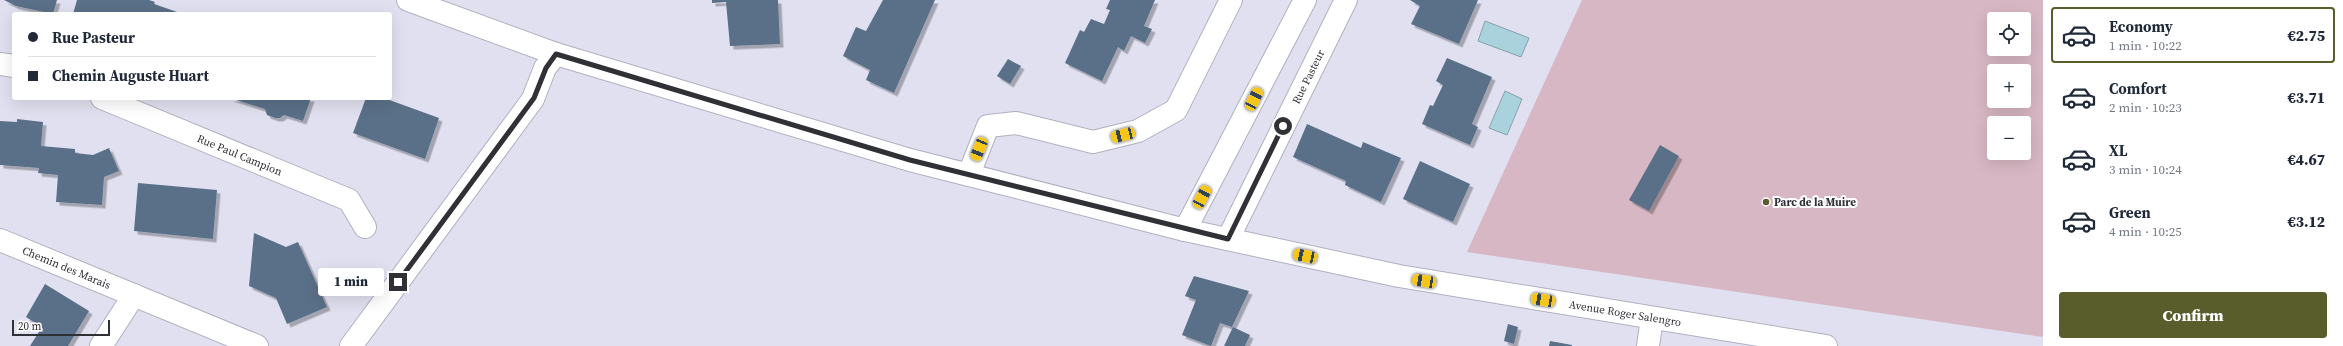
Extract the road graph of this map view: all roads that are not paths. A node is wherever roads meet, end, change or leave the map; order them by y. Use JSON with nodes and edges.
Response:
{"nodes":[{"id":1,"x":408,"y":0,"type":"edge"},
{"id":2,"x":1231,"y":0,"type":"edge"},
{"id":3,"x":1305,"y":0,"type":"edge"},
{"id":4,"x":1346,"y":0,"type":"edge"},
{"id":5,"x":556,"y":54,"type":"junction"},
{"id":6,"x":0,"y":64,"type":"edge"},
{"id":7,"x":12,"y":66,"type":"edge"},
{"id":8,"x":107,"y":100,"type":"edge"},
{"id":9,"x":969,"y":174,"type":"junction"},
{"id":10,"x":365,"y":227,"type":"dead end"},
{"id":11,"x":1185,"y":230,"type":"junction"},
{"id":12,"x":1228,"y":239,"type":"junction"},
{"id":13,"x":0,"y":240,"type":"edge"},
{"id":14,"x":134,"y":295,"type":"junction"},
{"id":15,"x":1652,"y":318,"type":"junction"},
{"id":16,"x":101,"y":346,"type":"edge"},
{"id":17,"x":257,"y":346,"type":"edge"},
{"id":18,"x":351,"y":346,"type":"edge"},
{"id":19,"x":1648,"y":346,"type":"edge"},
{"id":20,"x":1826,"y":346,"type":"edge"}],
"edges":[{"from":1,"to":5,"type":"street","name":"Avenue Roger Salengro"},
{"from":2,"to":9,"type":"street"},
{"from":3,"to":11,"type":"street"},
{"from":4,"to":12,"type":"street","name":"Rue Pasteur"},
{"from":5,"to":9,"type":"street","name":"Avenue Roger Salengro"},
{"from":5,"to":18,"type":"street"},
{"from":6,"to":7,"type":"street"},
{"from":8,"to":10,"type":"street","name":"Rue Paul Campion"},
{"from":9,"to":11,"type":"street","name":"Avenue Roger Salengro"},
{"from":11,"to":12,"type":"street","name":"Avenue Roger Salengro"},
{"from":12,"to":15,"type":"street","name":"Avenue Roger Salengro"},
{"from":13,"to":14,"type":"street","name":"Chemin des Marais"},
{"from":14,"to":16,"type":"street"},
{"from":14,"to":17,"type":"street","name":"Chemin des Marais"},
{"from":15,"to":19,"type":"street"},
{"from":15,"to":20,"type":"street","name":"Avenue Roger Salengro"}]}
